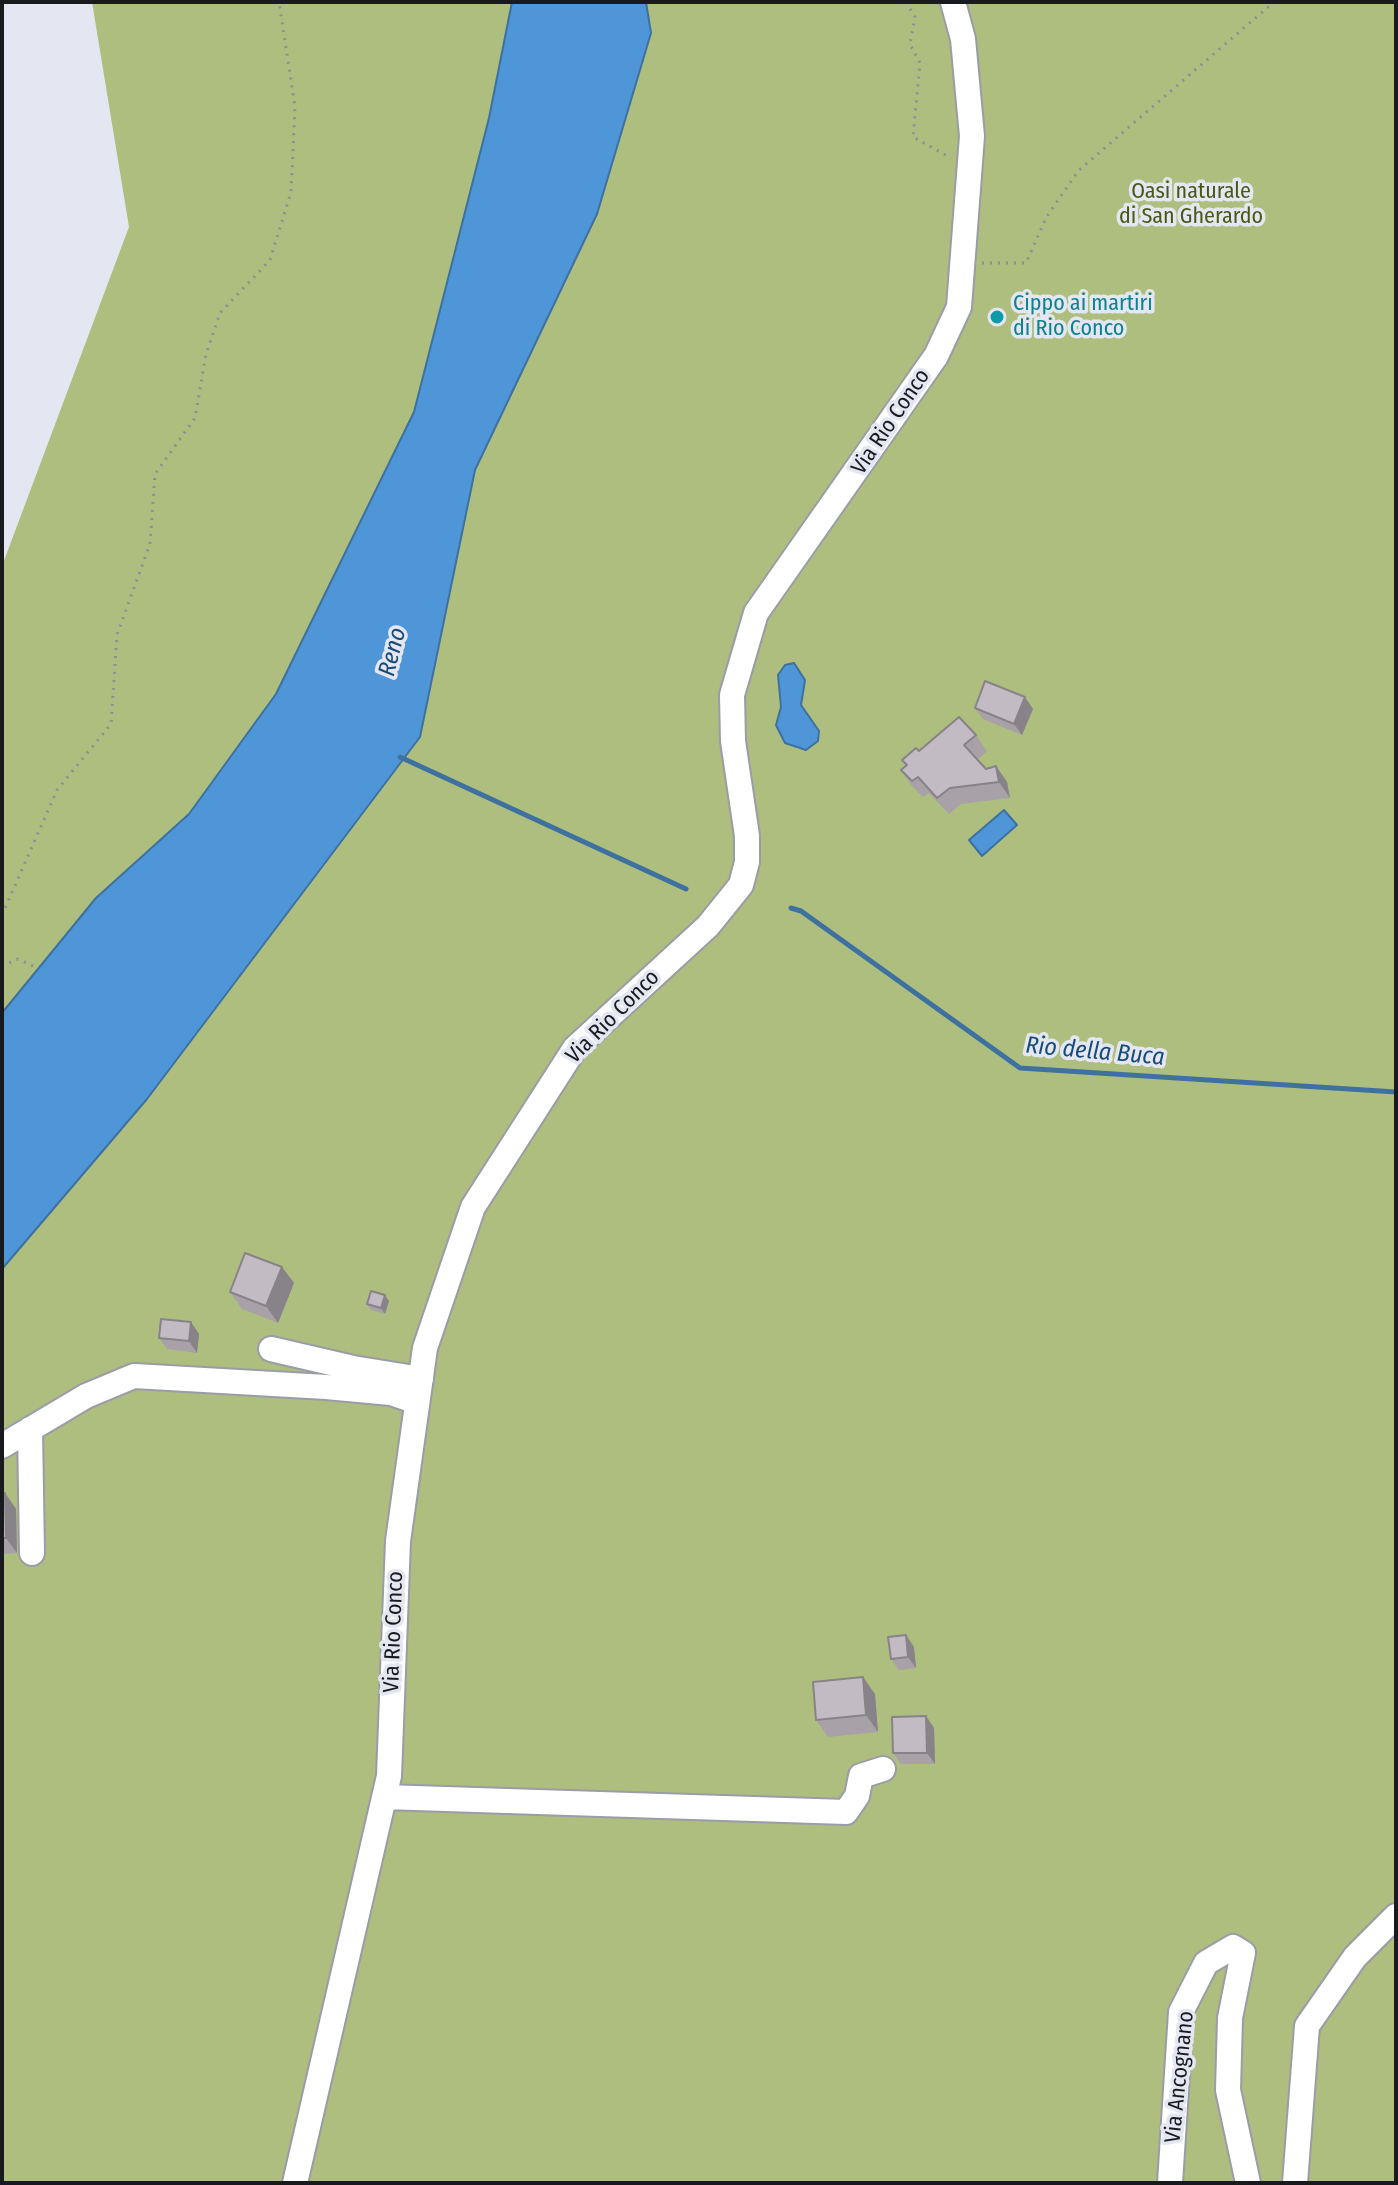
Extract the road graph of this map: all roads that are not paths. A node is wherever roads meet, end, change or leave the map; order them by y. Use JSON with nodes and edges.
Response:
{"nodes":[{"id":1,"x":953,"y":2,"type":"edge"},
{"id":2,"x":271,"y":1349,"type":"dead end"},
{"id":3,"x":419,"y":1390,"type":"junction"},
{"id":4,"x":30,"y":1429,"type":"junction"},
{"id":5,"x":2,"y":1446,"type":"edge"},
{"id":6,"x":32,"y":1553,"type":"dead end"},
{"id":7,"x":883,"y":1769,"type":"dead end"},
{"id":8,"x":384,"y":1797,"type":"junction"},
{"id":9,"x":1396,"y":1916,"type":"edge"},
{"id":10,"x":295,"y":2183,"type":"edge"},
{"id":11,"x":1170,"y":2183,"type":"edge"},
{"id":12,"x":1248,"y":2183,"type":"edge"},
{"id":13,"x":1295,"y":2183,"type":"edge"}],
"edges":[{"from":1,"to":3,"type":"street","name":"Via Rio Conco"},
{"from":2,"to":3,"type":"street"},
{"from":3,"to":4,"type":"street"},
{"from":3,"to":8,"type":"street","name":"Via Rio Conco"},
{"from":4,"to":5,"type":"street"},
{"from":4,"to":6,"type":"street"},
{"from":7,"to":8,"type":"street"},
{"from":8,"to":10,"type":"street","name":"Via Rio Conco"},
{"from":9,"to":13,"type":"street"},
{"from":11,"to":12,"type":"street","name":"Via Ancognano"}]}
